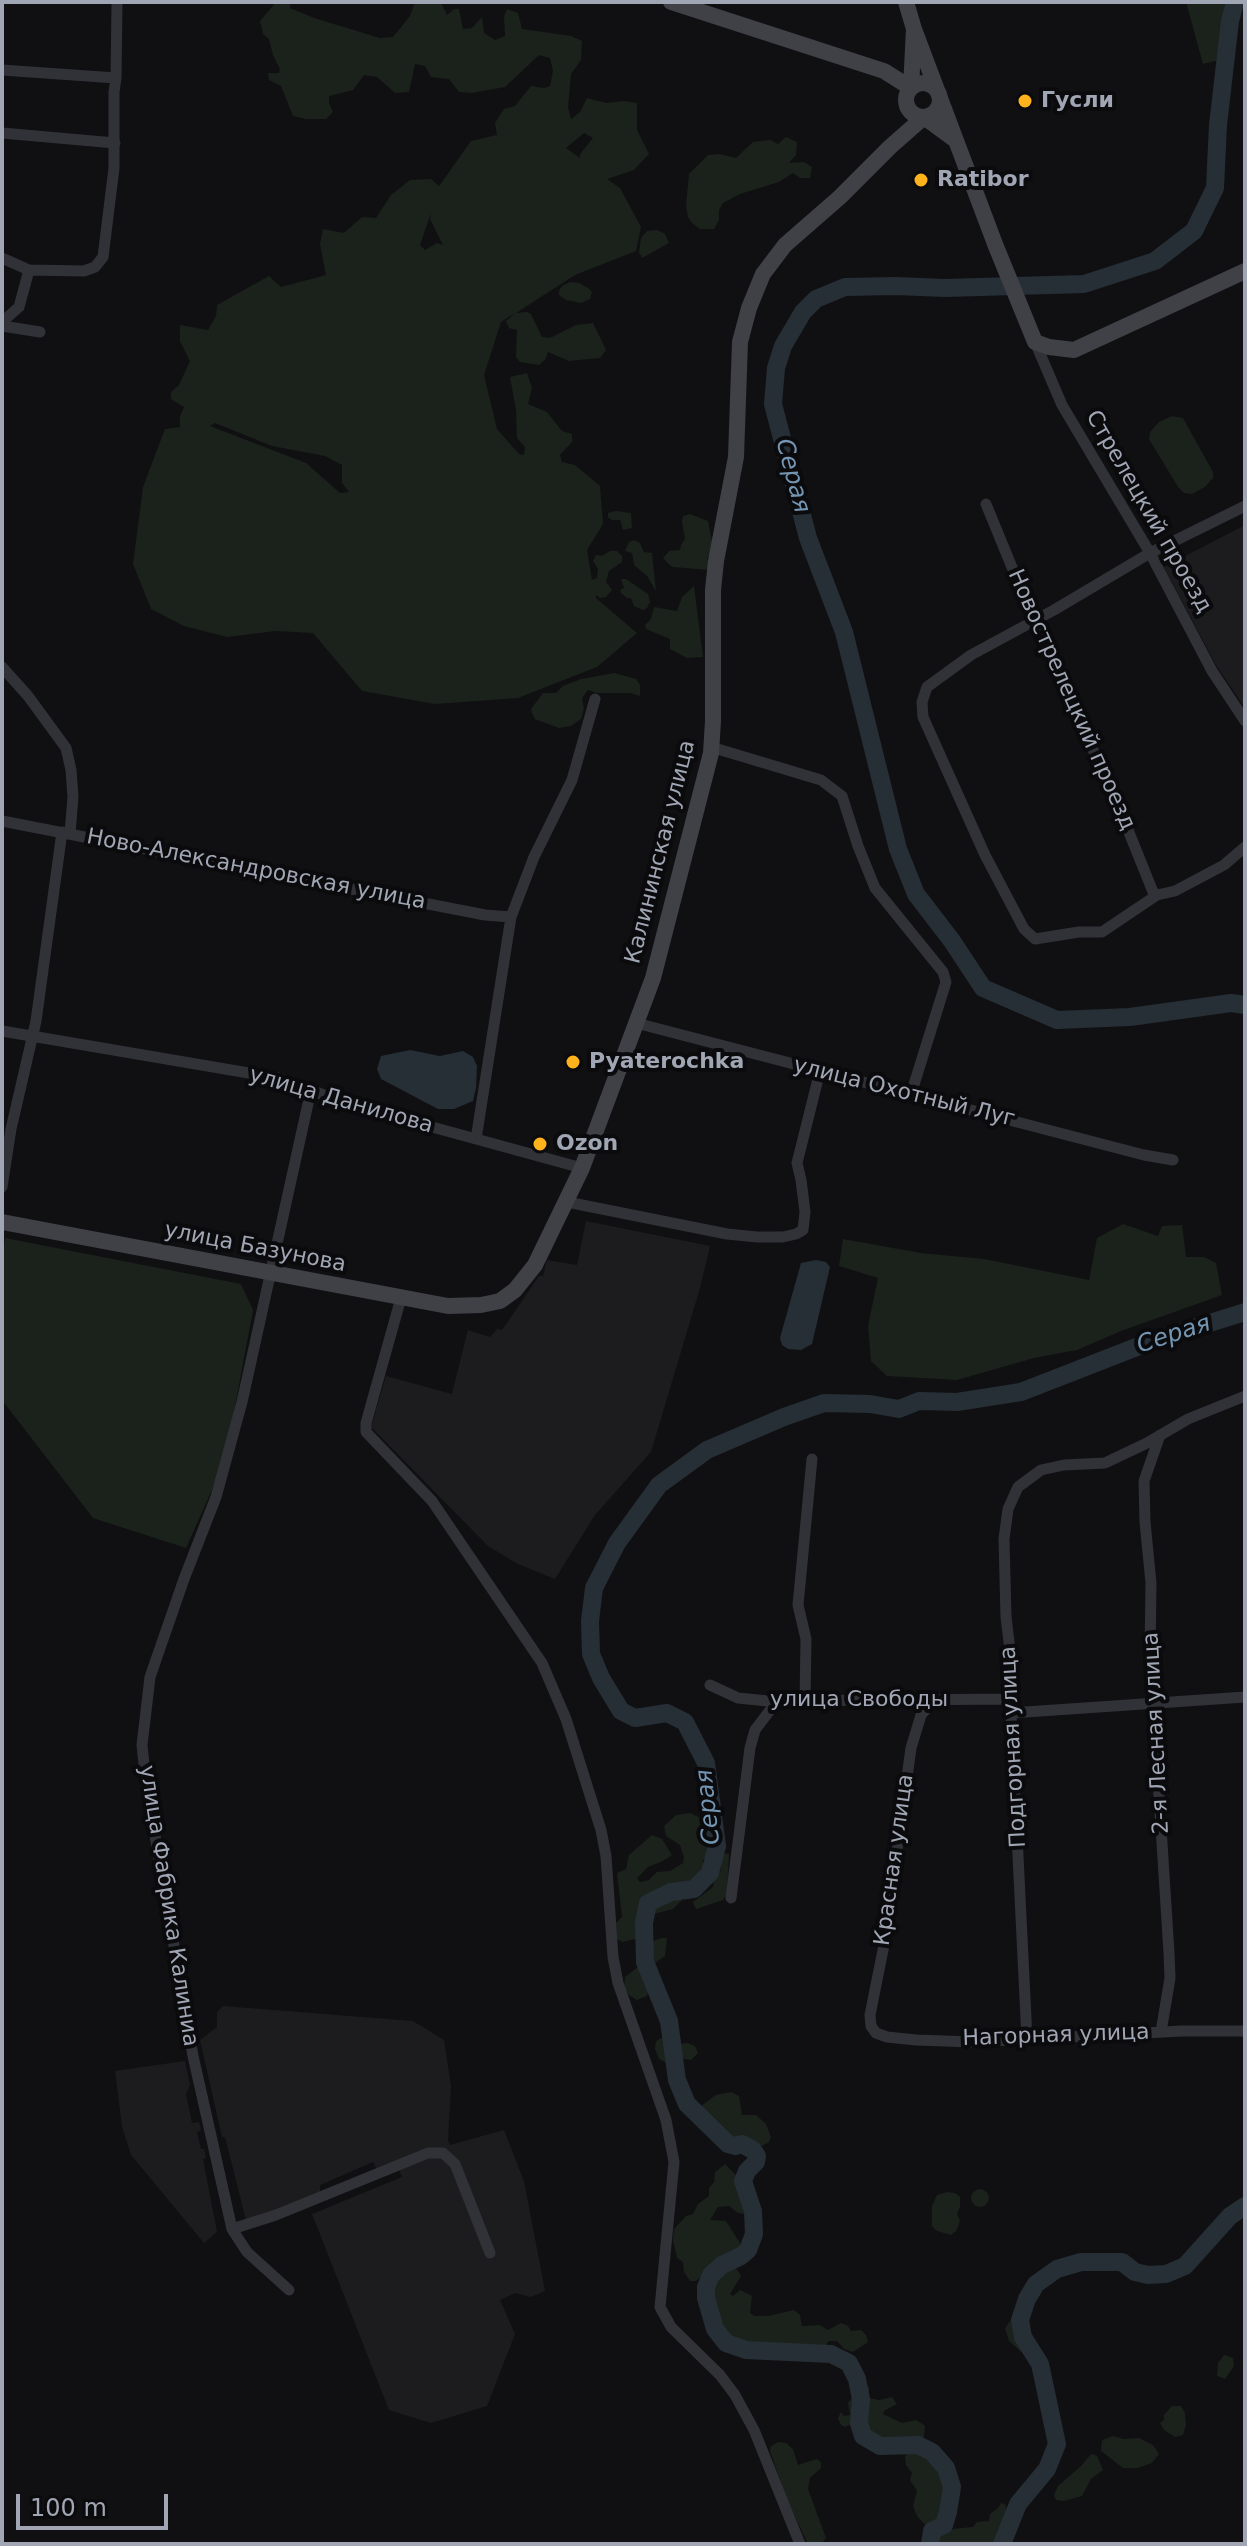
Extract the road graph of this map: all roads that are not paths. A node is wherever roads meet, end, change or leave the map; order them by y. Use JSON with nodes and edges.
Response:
{"nodes":[{"id":1,"x":117,"y":2,"type":"edge"},
{"id":2,"x":671,"y":2,"type":"edge"},
{"id":3,"x":906,"y":2,"type":"edge"},
{"id":4,"x":914,"y":29,"type":"junction"},
{"id":5,"x":2,"y":70,"type":"edge"},
{"id":6,"x":116,"y":78,"type":"junction"},
{"id":7,"x":909,"y":96,"type":"junction"},
{"id":8,"x":939,"y":96,"type":"junction"},
{"id":9,"x":924,"y":117,"type":"junction"},
{"id":10,"x":2,"y":133,"type":"edge"},
{"id":11,"x":954,"y":139,"type":"junction"},
{"id":12,"x":115,"y":143,"type":"junction"},
{"id":13,"x":890,"y":147,"type":"junction"},
{"id":14,"x":2,"y":258,"type":"edge"},
{"id":15,"x":29,"y":270,"type":"junction"},
{"id":16,"x":1245,"y":271,"type":"edge"},
{"id":17,"x":2,"y":324,"type":"edge"},
{"id":18,"x":40,"y":332,"type":"dead end"},
{"id":19,"x":1035,"y":342,"type":"junction"},
{"id":20,"x":986,"y":504,"type":"dead end"},
{"id":21,"x":1245,"y":506,"type":"edge"},
{"id":22,"x":1150,"y":553,"type":"junction"},
{"id":23,"x":1034,"y":621,"type":"junction"},
{"id":24,"x":2,"y":667,"type":"edge"},
{"id":25,"x":595,"y":699,"type":"dead end"},
{"id":26,"x":1245,"y":721,"type":"edge"},
{"id":27,"x":711,"y":747,"type":"junction"},
{"id":28,"x":2,"y":821,"type":"edge"},
{"id":29,"x":66,"y":832,"type":"junction"},
{"id":30,"x":1245,"y":847,"type":"edge"},
{"id":31,"x":1157,"y":895,"type":"junction"},
{"id":32,"x":511,"y":917,"type":"junction"},
{"id":33,"x":636,"y":1023,"type":"junction"},
{"id":34,"x":2,"y":1031,"type":"edge"},
{"id":35,"x":32,"y":1036,"type":"junction"},
{"id":36,"x":820,"y":1071,"type":"junction"},
{"id":37,"x":311,"y":1090,"type":"junction"},
{"id":38,"x":911,"y":1094,"type":"junction"},
{"id":39,"x":476,"y":1139,"type":"junction"},
{"id":40,"x":1173,"y":1160,"type":"dead end"},
{"id":41,"x":582,"y":1168,"type":"junction"},
{"id":42,"x":2,"y":1187,"type":"edge"},
{"id":43,"x":567,"y":1202,"type":"junction"},
{"id":44,"x":2,"y":1222,"type":"edge"},
{"id":45,"x":271,"y":1273,"type":"junction"},
{"id":46,"x":401,"y":1298,"type":"junction"},
{"id":47,"x":500,"y":1301,"type":"joint"},
{"id":48,"x":1245,"y":1396,"type":"edge"},
{"id":49,"x":1160,"y":1435,"type":"junction"},
{"id":50,"x":812,"y":1459,"type":"dead end"},
{"id":51,"x":710,"y":1685,"type":"dead end"},
{"id":52,"x":1245,"y":1697,"type":"edge"},
{"id":53,"x":1011,"y":1699,"type":"junction"},
{"id":54,"x":934,"y":1700,"type":"junction"},
{"id":55,"x":777,"y":1701,"type":"junction"},
{"id":56,"x":805,"y":1701,"type":"junction"},
{"id":57,"x":1154,"y":1704,"type":"junction"},
{"id":58,"x":1011,"y":1713,"type":"junction"},
{"id":59,"x":731,"y":1898,"type":"dead end"},
{"id":60,"x":871,"y":2026,"type":"joint"},
{"id":61,"x":1245,"y":2031,"type":"edge"},
{"id":62,"x":1161,"y":2032,"type":"junction"},
{"id":63,"x":1027,"y":2039,"type":"junction"},
{"id":64,"x":232,"y":2229,"type":"junction"},
{"id":65,"x":490,"y":2253,"type":"dead end"},
{"id":66,"x":289,"y":2290,"type":"dead end"},
{"id":67,"x":800,"y":2544,"type":"edge"}],
"edges":[{"from":1,"to":6,"type":"street"},
{"from":2,"to":7,"type":"street"},
{"from":3,"to":4,"type":"street"},
{"from":4,"to":7,"type":"street"},
{"from":4,"to":8,"type":"street","name":"Стрелецкий проезд"},
{"from":5,"to":6,"type":"street"},
{"from":6,"to":12,"type":"street"},
{"from":7,"to":8,"type":"street"},
{"from":7,"to":9,"type":"street"},
{"from":7,"to":13,"type":"street"},
{"from":8,"to":9,"type":"street"},
{"from":8,"to":11,"type":"street","name":"Стрелецкий проезд"},
{"from":9,"to":11,"type":"street"},
{"from":9,"to":13,"type":"street","name":"Калининская улица"},
{"from":10,"to":12,"type":"street"},
{"from":11,"to":19,"type":"street","name":"Стрелецкий проезд"},
{"from":12,"to":15,"type":"street"},
{"from":13,"to":27,"type":"street","name":"Калининская улица"},
{"from":14,"to":15,"type":"street"},
{"from":15,"to":17,"type":"street"},
{"from":16,"to":19,"type":"street"},
{"from":17,"to":18,"type":"street"},
{"from":19,"to":22,"type":"street","name":"Стрелецкий проезд"},
{"from":20,"to":23,"type":"street","name":"Новострелецкий проезд"},
{"from":21,"to":22,"type":"street"},
{"from":22,"to":23,"type":"street"},
{"from":22,"to":26,"type":"street","name":"Стрелецкий проезд"},
{"from":23,"to":31,"type":"street","name":"Новострелецкий проезд"},
{"from":23,"to":31,"type":"street"},
{"from":24,"to":29,"type":"street"},
{"from":25,"to":32,"type":"street"},
{"from":27,"to":33,"type":"street","name":"Калининская улица"},
{"from":27,"to":38,"type":"street"},
{"from":28,"to":29,"type":"street","name":"Ново-Александровская улица"},
{"from":29,"to":32,"type":"street","name":"Ново-Александровская улица"},
{"from":29,"to":35,"type":"street"},
{"from":30,"to":31,"type":"street"},
{"from":32,"to":39,"type":"street"},
{"from":33,"to":36,"type":"street","name":"улица Охотный Луг"},
{"from":33,"to":41,"type":"street","name":"Калининская улица"},
{"from":34,"to":35,"type":"street","name":"улица Данилова"},
{"from":35,"to":37,"type":"street","name":"улица Данилова"},
{"from":35,"to":42,"type":"street"},
{"from":36,"to":38,"type":"street","name":"улица Охотный Луг"},
{"from":36,"to":43,"type":"street"},
{"from":37,"to":39,"type":"street","name":"улица Данилова"},
{"from":37,"to":45,"type":"street","name":"улица Фабрика Калиниа"},
{"from":38,"to":40,"type":"street","name":"улица Охотный Луг"},
{"from":39,"to":41,"type":"street","name":"улица Данилова"},
{"from":41,"to":43,"type":"street","name":"Калининская улица"},
{"from":43,"to":47,"type":"street","name":"Калининская улица"},
{"from":44,"to":45,"type":"street","name":"улица Базунова"},
{"from":45,"to":46,"type":"street","name":"улица Базунова"},
{"from":45,"to":64,"type":"street","name":"улица Фабрика Калиниа"},
{"from":46,"to":47,"type":"street","name":"улица Базунова"},
{"from":46,"to":67,"type":"street"},
{"from":48,"to":49,"type":"street"},
{"from":49,"to":53,"type":"street","name":"Подгорная улица"},
{"from":49,"to":57,"type":"street","name":"2-я Лесная улица"},
{"from":50,"to":56,"type":"street"},
{"from":51,"to":55,"type":"street","name":"улица Свободы"},
{"from":52,"to":57,"type":"street"},
{"from":53,"to":54,"type":"street","name":"улица Свободы"},
{"from":53,"to":58,"type":"street","name":"Подгорная улица"},
{"from":54,"to":56,"type":"street","name":"улица Свободы"},
{"from":54,"to":60,"type":"street","name":"Красная улица"},
{"from":55,"to":56,"type":"street","name":"улица Свободы"},
{"from":55,"to":59,"type":"street"},
{"from":57,"to":58,"type":"street"},
{"from":57,"to":62,"type":"street","name":"2-я Лесная улица"},
{"from":58,"to":63,"type":"street","name":"Подгорная улица"},
{"from":60,"to":63,"type":"street","name":"Нагорная улица"},
{"from":61,"to":62,"type":"street","name":"Нагорная улица"},
{"from":62,"to":63,"type":"street","name":"Нагорная улица"},
{"from":64,"to":65,"type":"street"},
{"from":64,"to":66,"type":"street","name":"улица Фабрика Калиниа"}]}
